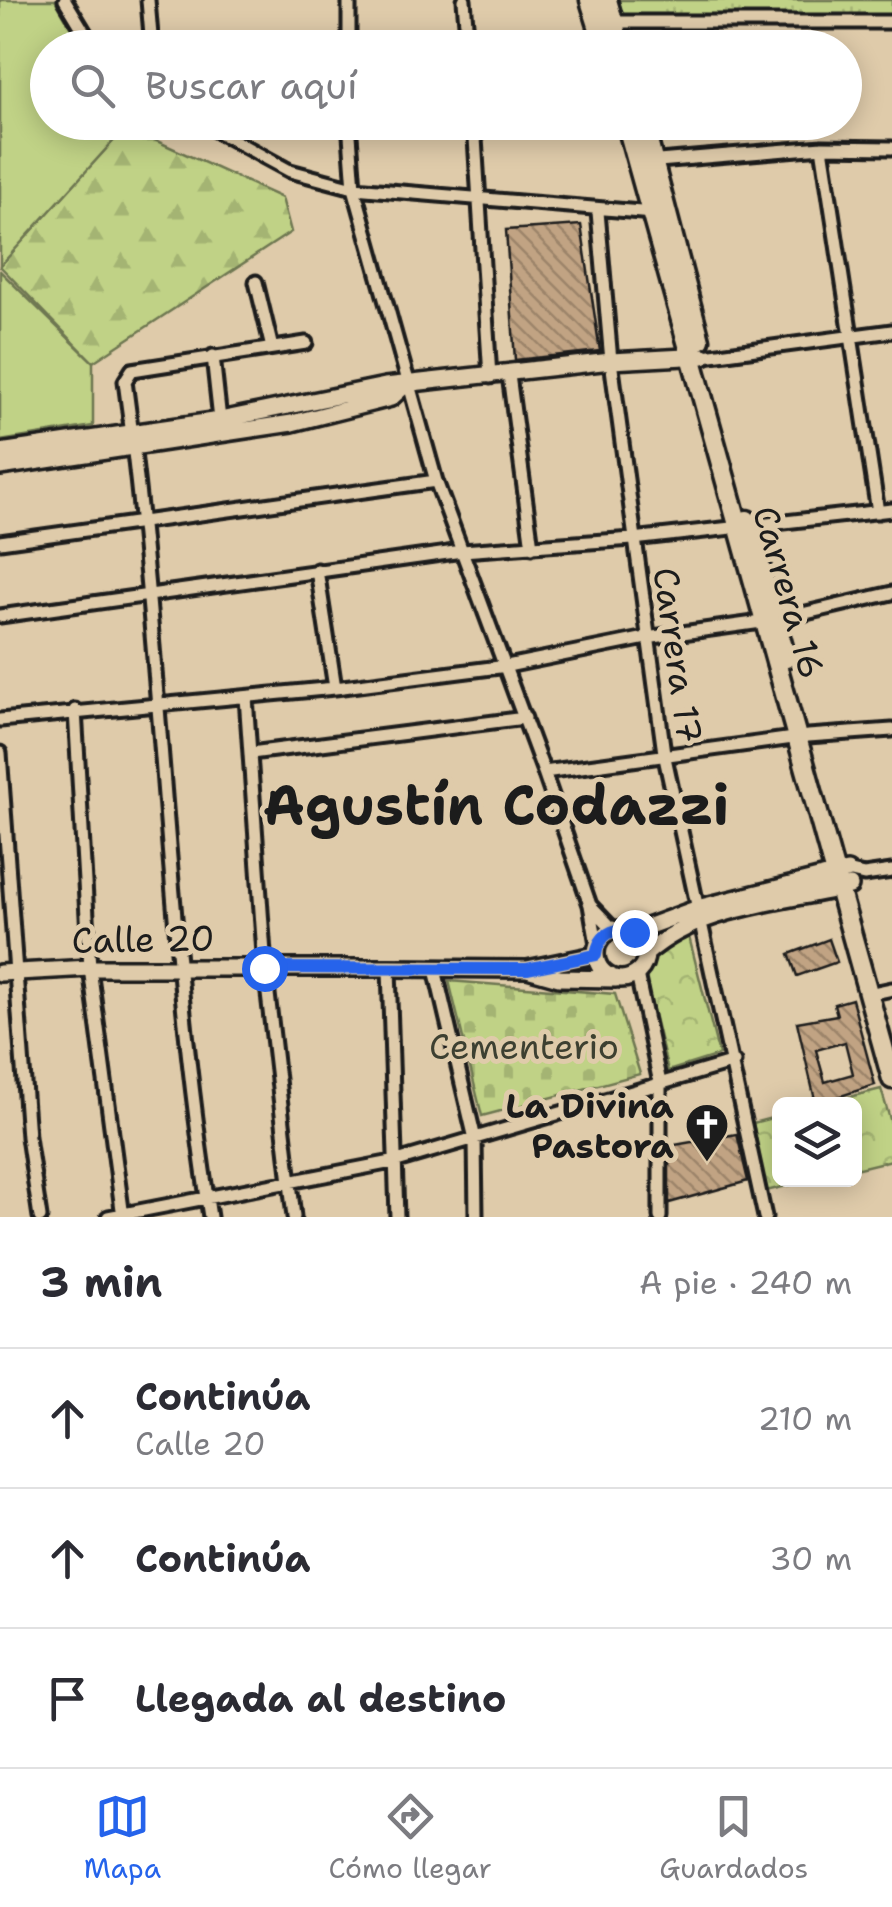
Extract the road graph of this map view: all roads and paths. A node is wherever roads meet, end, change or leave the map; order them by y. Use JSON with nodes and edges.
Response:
{"nodes":[{"id":1,"x":65,"y":0,"type":"edge"},
{"id":2,"x":148,"y":0,"type":"edge"},
{"id":3,"x":349,"y":0,"type":"edge"},
{"id":4,"x":464,"y":0,"type":"edge"},
{"id":5,"x":590,"y":0,"type":"edge"},
{"id":6,"x":607,"y":0,"type":"edge"},
{"id":7,"x":606,"y":21,"type":"junction"},
{"id":8,"x":892,"y":22,"type":"edge"},
{"id":9,"x":83,"y":30,"type":"edge"},
{"id":10,"x":150,"y":30,"type":"edge"},
{"id":11,"x":349,"y":30,"type":"edge"},
{"id":12,"x":466,"y":30,"type":"edge"},
{"id":13,"x":606,"y":30,"type":"edge"},
{"id":14,"x":611,"y":30,"type":"edge"},
{"id":15,"x":234,"y":140,"type":"edge"},
{"id":16,"x":350,"y":140,"type":"edge"},
{"id":17,"x":475,"y":140,"type":"edge"},
{"id":18,"x":635,"y":140,"type":"edge"},
{"id":19,"x":644,"y":140,"type":"edge"},
{"id":20,"x":822,"y":147,"type":"junction"},
{"id":21,"x":892,"y":148,"type":"edge"},
{"id":22,"x":646,"y":162,"type":"junction"},
{"id":23,"x":354,"y":188,"type":"junction"},
{"id":24,"x":480,"y":200,"type":"junction"},
{"id":25,"x":598,"y":212,"type":"junction"},
{"id":26,"x":660,"y":213,"type":"junction"},
{"id":27,"x":256,"y":282,"type":"dead end"},
{"id":28,"x":892,"y":330,"type":"edge"},
{"id":29,"x":852,"y":337,"type":"junction"},
{"id":30,"x":306,"y":343,"type":"dead end"},
{"id":31,"x":272,"y":348,"type":"junction"},
{"id":32,"x":214,"y":356,"type":"junction"},
{"id":33,"x":698,"y":356,"type":"junction"},
{"id":34,"x":611,"y":361,"type":"junction"},
{"id":35,"x":509,"y":375,"type":"junction"},
{"id":36,"x":490,"y":377,"type":"junction"},
{"id":37,"x":407,"y":387,"type":"junction"},
{"id":38,"x":220,"y":420,"type":"junction"},
{"id":39,"x":134,"y":441,"type":"junction"},
{"id":40,"x":0,"y":452,"type":"edge"},
{"id":41,"x":0,"y":467,"type":"edge"},
{"id":42,"x":436,"y":482,"type":"junction"},
{"id":43,"x":885,"y":511,"type":"edge"},
{"id":44,"x":143,"y":524,"type":"junction"},
{"id":45,"x":743,"y":527,"type":"junction"},
{"id":46,"x":634,"y":539,"type":"junction"},
{"id":47,"x":0,"y":542,"type":"edge"},
{"id":48,"x":532,"y":547,"type":"junction"},
{"id":49,"x":462,"y":551,"type":"junction"},
{"id":50,"x":318,"y":570,"type":"junction"},
{"id":51,"x":892,"y":593,"type":"edge"},
{"id":52,"x":148,"y":594,"type":"junction"},
{"id":53,"x":0,"y":616,"type":"edge"},
{"id":54,"x":769,"y":621,"type":"junction"},
{"id":55,"x":646,"y":638,"type":"junction"},
{"id":56,"x":507,"y":666,"type":"junction"},
{"id":57,"x":335,"y":688,"type":"junction"},
{"id":58,"x":246,"y":698,"type":"junction"},
{"id":59,"x":157,"y":704,"type":"junction"},
{"id":60,"x":75,"y":710,"type":"junction"},
{"id":61,"x":525,"y":718,"type":"junction"},
{"id":62,"x":0,"y":720,"type":"edge"},
{"id":63,"x":892,"y":730,"type":"edge"},
{"id":64,"x":803,"y":738,"type":"junction"},
{"id":65,"x":0,"y":753,"type":"edge"},
{"id":66,"x":251,"y":754,"type":"junction"},
{"id":67,"x":664,"y":754,"type":"junction"},
{"id":68,"x":544,"y":772,"type":"junction"},
{"id":69,"x":892,"y":871,"type":"edge"},
{"id":70,"x":848,"y":879,"type":"junction"},
{"id":71,"x":590,"y":906,"type":"junction"},
{"id":72,"x":702,"y":913,"type":"junction"},
{"id":73,"x":614,"y":930,"type":"junction"},
{"id":74,"x":634,"y":932,"type":"junction"},
{"id":75,"x":596,"y":950,"type":"junction"},
{"id":76,"x":646,"y":954,"type":"junction"},
{"id":77,"x":178,"y":967,"type":"junction"},
{"id":78,"x":90,"y":968,"type":"junction"},
{"id":79,"x":264,"y":968,"type":"junction"},
{"id":80,"x":390,"y":968,"type":"junction"},
{"id":81,"x":527,"y":969,"type":"junction"},
{"id":82,"x":435,"y":970,"type":"junction"},
{"id":83,"x":8,"y":972,"type":"edge"},
{"id":84,"x":637,"y":974,"type":"junction"},
{"id":85,"x":616,"y":979,"type":"junction"},
{"id":86,"x":885,"y":990,"type":"edge"},
{"id":87,"x":892,"y":1045,"type":"edge"},
{"id":88,"x":734,"y":1062,"type":"junction"},
{"id":89,"x":892,"y":1080,"type":"edge"},
{"id":90,"x":660,"y":1083,"type":"junction"},
{"id":91,"x":475,"y":1139,"type":"junction"},
{"id":92,"x":397,"y":1161,"type":"junction"},
{"id":93,"x":289,"y":1181,"type":"junction"},
{"id":94,"x":207,"y":1197,"type":"junction"},
{"id":95,"x":123,"y":1216,"type":"edge"},
{"id":96,"x":40,"y":1217,"type":"edge"},
{"id":97,"x":108,"y":1217,"type":"edge"},
{"id":98,"x":210,"y":1217,"type":"edge"},
{"id":99,"x":294,"y":1217,"type":"edge"},
{"id":100,"x":396,"y":1217,"type":"edge"},
{"id":101,"x":476,"y":1217,"type":"edge"},
{"id":102,"x":660,"y":1217,"type":"edge"},
{"id":103,"x":765,"y":1217,"type":"edge"}],
"edges":[{"from":1,"to":9,"type":"street"},
{"from":2,"to":10,"type":"street"},
{"from":3,"to":11,"type":"street"},
{"from":4,"to":12,"type":"street"},
{"from":5,"to":7,"type":"main road"},
{"from":6,"to":7,"type":"main road"},
{"from":7,"to":8,"type":"street"},
{"from":7,"to":13,"type":"main road"},
{"from":7,"to":14,"type":"main road"},
{"from":15,"to":23,"type":"street"},
{"from":16,"to":23,"type":"street"},
{"from":17,"to":24,"type":"street"},
{"from":18,"to":22,"type":"main road","name":"Carrera 16"},
{"from":19,"to":22,"type":"main road","name":"Carrera 16"},
{"from":20,"to":21,"type":"street"},
{"from":20,"to":22,"type":"street"},
{"from":20,"to":29,"type":"street"},
{"from":22,"to":26,"type":"main road","name":"Carrera 16"},
{"from":23,"to":24,"type":"street"},
{"from":23,"to":37,"type":"street"},
{"from":24,"to":25,"type":"street"},
{"from":24,"to":36,"type":"street"},
{"from":25,"to":26,"type":"street"},
{"from":25,"to":34,"type":"street","name":"Carrera 17"},
{"from":26,"to":33,"type":"main road","name":"Carrera 16"},
{"from":27,"to":31,"type":"street"},
{"from":28,"to":29,"type":"street"},
{"from":29,"to":33,"type":"street"},
{"from":29,"to":43,"type":"street"},
{"from":30,"to":31,"type":"street"},
{"from":31,"to":32,"type":"street"},
{"from":32,"to":38,"type":"street"},
{"from":32,"to":39,"type":"street"},
{"from":33,"to":34,"type":"street"},
{"from":33,"to":45,"type":"main road","name":"Carrera 16"},
{"from":34,"to":35,"type":"street"},
{"from":34,"to":46,"type":"street","name":"Carrera 17"},
{"from":35,"to":36,"type":"street"},
{"from":35,"to":48,"type":"street"},
{"from":36,"to":37,"type":"street"},
{"from":37,"to":38,"type":"street"},
{"from":37,"to":39,"type":"street"},
{"from":37,"to":42,"type":"street"},
{"from":38,"to":39,"type":"street"},
{"from":39,"to":40,"type":"street"},
{"from":39,"to":41,"type":"street"},
{"from":39,"to":44,"type":"street"},
{"from":42,"to":44,"type":"street"},
{"from":42,"to":49,"type":"street"},
{"from":43,"to":45,"type":"street"},
{"from":44,"to":47,"type":"street"},
{"from":44,"to":52,"type":"street"},
{"from":45,"to":46,"type":"street"},
{"from":45,"to":54,"type":"main road","name":"Carrera 16"},
{"from":46,"to":48,"type":"street"},
{"from":46,"to":55,"type":"street","name":"Carrera 17"},
{"from":48,"to":49,"type":"street"},
{"from":49,"to":50,"type":"street"},
{"from":49,"to":56,"type":"street"},
{"from":50,"to":52,"type":"street"},
{"from":50,"to":57,"type":"street"},
{"from":51,"to":54,"type":"street"},
{"from":52,"to":53,"type":"street"},
{"from":52,"to":59,"type":"street"},
{"from":54,"to":55,"type":"street"},
{"from":54,"to":64,"type":"main road","name":"Carrera 16"},
{"from":55,"to":56,"type":"street"},
{"from":55,"to":67,"type":"street","name":"Carrera 17"},
{"from":56,"to":57,"type":"street"},
{"from":56,"to":61,"type":"street"},
{"from":57,"to":58,"type":"street"},
{"from":58,"to":59,"type":"street"},
{"from":58,"to":66,"type":"street"},
{"from":59,"to":60,"type":"street"},
{"from":59,"to":77,"type":"street"},
{"from":60,"to":62,"type":"street"},
{"from":60,"to":78,"type":"street"},
{"from":61,"to":66,"type":"street"},
{"from":61,"to":68,"type":"street"},
{"from":63,"to":64,"type":"street"},
{"from":64,"to":67,"type":"street"},
{"from":64,"to":70,"type":"main road","name":"Carrera 16"},
{"from":65,"to":83,"type":"street"},
{"from":66,"to":79,"type":"street"},
{"from":67,"to":68,"type":"street"},
{"from":67,"to":72,"type":"street","name":"Carrera 17"},
{"from":68,"to":71,"type":"street"},
{"from":69,"to":70,"type":"street"},
{"from":70,"to":72,"type":"street"},
{"from":70,"to":86,"type":"main road","name":"Carrera 16"},
{"from":70,"to":89,"type":"main road","name":"Carrera 16"},
{"from":71,"to":73,"type":"street"},
{"from":71,"to":75,"type":"street"},
{"from":72,"to":74,"type":"street"},
{"from":72,"to":76,"type":"street"},
{"from":72,"to":88,"type":"street","name":"Carrera 17"},
{"from":73,"to":74,"type":"street"},
{"from":73,"to":75,"type":"street"},
{"from":74,"to":76,"type":"street"},
{"from":75,"to":81,"type":"street","name":"Calle 20"},
{"from":75,"to":85,"type":"street"},
{"from":76,"to":84,"type":"street"},
{"from":77,"to":78,"type":"street","name":"Calle 20"},
{"from":77,"to":79,"type":"street","name":"Calle 20"},
{"from":77,"to":94,"type":"street"},
{"from":78,"to":83,"type":"street","name":"Calle 20"},
{"from":78,"to":95,"type":"street"},
{"from":79,"to":80,"type":"street","name":"Calle 20"},
{"from":79,"to":93,"type":"street"},
{"from":80,"to":82,"type":"street","name":"Calle 20"},
{"from":80,"to":92,"type":"street"},
{"from":81,"to":82,"type":"street","name":"Calle 20"},
{"from":81,"to":85,"type":"street","name":"Calle 20"},
{"from":82,"to":91,"type":"street"},
{"from":83,"to":96,"type":"street"},
{"from":84,"to":85,"type":"street"},
{"from":84,"to":90,"type":"street"},
{"from":86,"to":87,"type":"main road","name":"Carrera 16"},
{"from":88,"to":90,"type":"street"},
{"from":88,"to":103,"type":"street","name":"Carrera 17"},
{"from":90,"to":91,"type":"street"},
{"from":90,"to":102,"type":"street"},
{"from":91,"to":92,"type":"street"},
{"from":91,"to":101,"type":"street"},
{"from":92,"to":93,"type":"street"},
{"from":92,"to":100,"type":"street"},
{"from":93,"to":94,"type":"street"},
{"from":93,"to":99,"type":"street"},
{"from":94,"to":95,"type":"street"},
{"from":94,"to":98,"type":"street"},
{"from":95,"to":97,"type":"street"}]}
